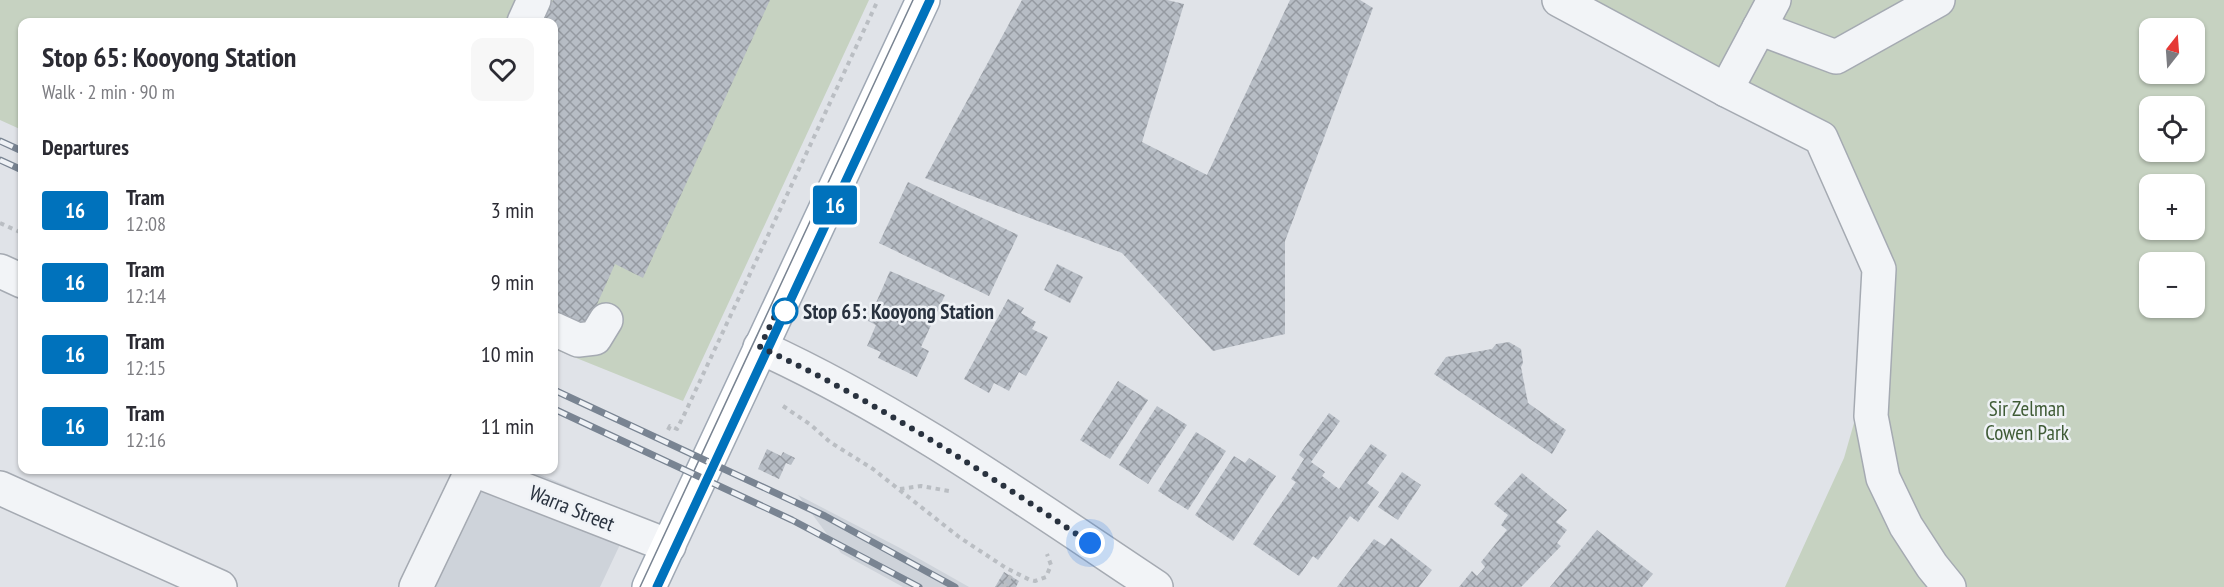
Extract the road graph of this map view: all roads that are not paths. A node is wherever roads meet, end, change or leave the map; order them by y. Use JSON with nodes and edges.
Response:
{"nodes":[{"id":1,"x":534,"y":0,"type":"edge"},
{"id":2,"x":922,"y":0,"type":"edge"},
{"id":3,"x":1559,"y":0,"type":"edge"},
{"id":4,"x":1774,"y":0,"type":"edge"},
{"id":5,"x":1938,"y":0,"type":"edge"},
{"id":6,"x":526,"y":18,"type":"edge"},
{"id":7,"x":1759,"y":28,"type":"junction"},
{"id":8,"x":1726,"y":90,"type":"junction"},
{"id":9,"x":0,"y":271,"type":"edge"},
{"id":10,"x":18,"y":279,"type":"edge"},
{"id":11,"x":606,"y":320,"type":"dead end"},
{"id":12,"x":558,"y":331,"type":"edge"},
{"id":13,"x":760,"y":347,"type":"junction"},
{"id":14,"x":471,"y":474,"type":"edge"},
{"id":15,"x":483,"y":474,"type":"edge"},
{"id":16,"x":0,"y":488,"type":"edge"},
{"id":17,"x":669,"y":546,"type":"junction"},
{"id":18,"x":220,"y":587,"type":"edge"},
{"id":19,"x":416,"y":587,"type":"edge"},
{"id":20,"x":649,"y":587,"type":"edge"},
{"id":21,"x":1155,"y":587,"type":"edge"},
{"id":22,"x":1949,"y":587,"type":"edge"}],
"edges":[{"from":1,"to":6,"type":"street"},
{"from":2,"to":13,"type":"main road"},
{"from":3,"to":8,"type":"street"},
{"from":4,"to":7,"type":"street"},
{"from":5,"to":7,"type":"street"},
{"from":7,"to":8,"type":"street"},
{"from":8,"to":22,"type":"street"},
{"from":9,"to":10,"type":"street"},
{"from":11,"to":12,"type":"street"},
{"from":13,"to":17,"type":"main road"},
{"from":13,"to":21,"type":"street"},
{"from":14,"to":19,"type":"street"},
{"from":15,"to":17,"type":"street","name":"Warra Street"},
{"from":16,"to":18,"type":"street"},
{"from":17,"to":20,"type":"main road"}]}
